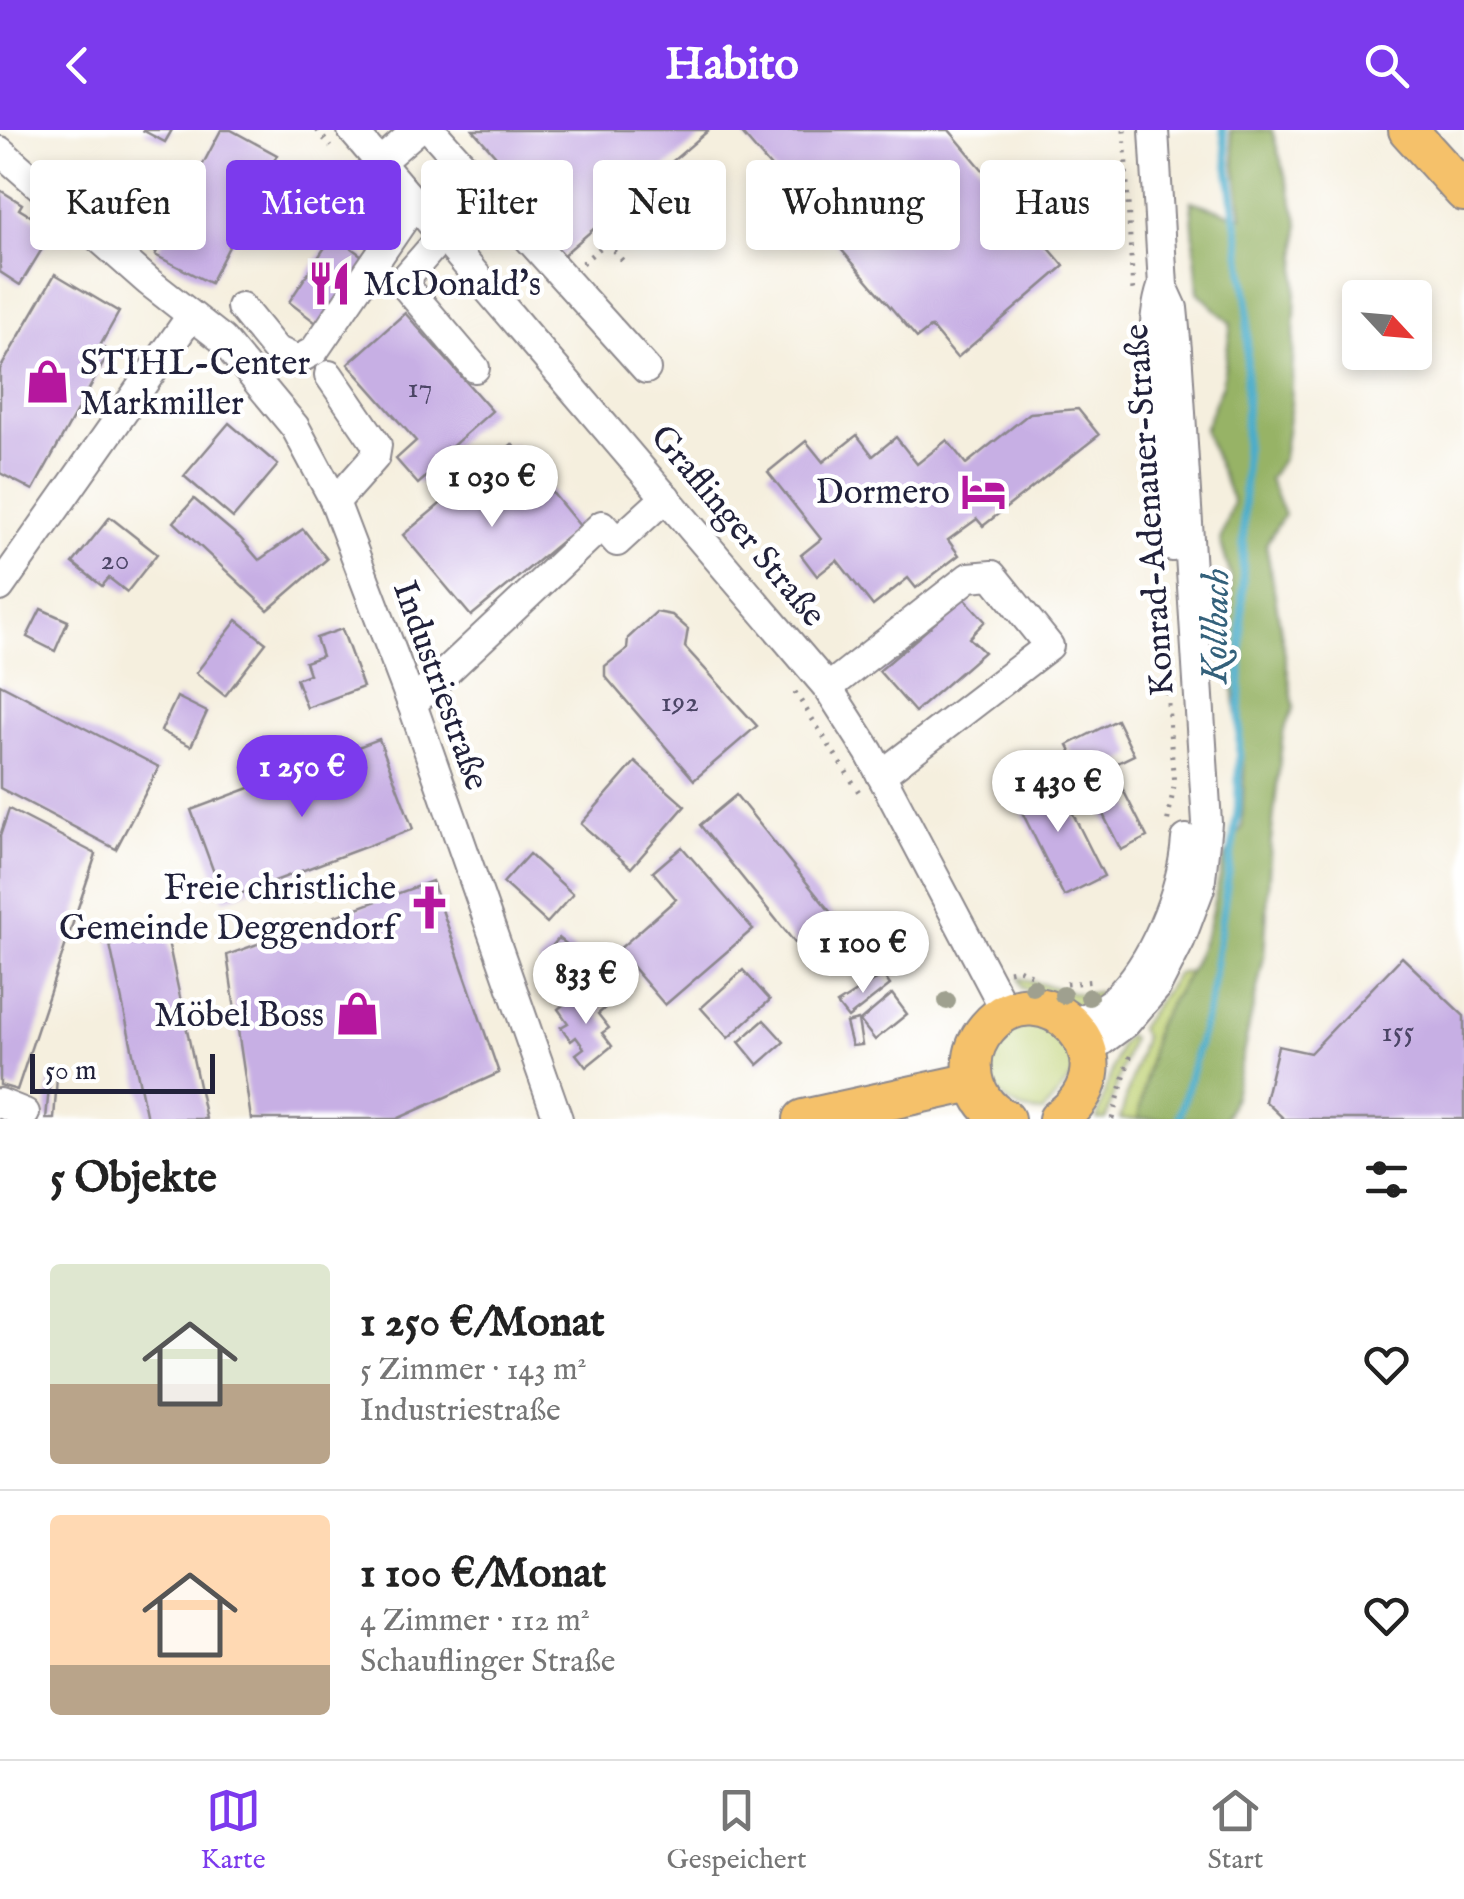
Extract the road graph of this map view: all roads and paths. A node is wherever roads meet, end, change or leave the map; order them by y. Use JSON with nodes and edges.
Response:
{"nodes":[{"id":1,"x":316,"y":130,"type":"edge"},
{"id":2,"x":352,"y":130,"type":"edge"},
{"id":3,"x":417,"y":130,"type":"edge"},
{"id":4,"x":430,"y":130,"type":"edge"},
{"id":5,"x":1124,"y":130,"type":"edge"},
{"id":6,"x":1154,"y":130,"type":"edge"},
{"id":7,"x":1408,"y":130,"type":"edge"},
{"id":8,"x":0,"y":151,"type":"edge"},
{"id":9,"x":342,"y":159,"type":"dead end"},
{"id":10,"x":378,"y":160,"type":"edge"},
{"id":11,"x":382,"y":160,"type":"edge"},
{"id":12,"x":401,"y":187,"type":"edge"},
{"id":13,"x":1464,"y":192,"type":"edge"},
{"id":14,"x":415,"y":203,"type":"junction"},
{"id":15,"x":421,"y":209,"type":"edge"},
{"id":16,"x":430,"y":250,"type":"edge"},
{"id":17,"x":458,"y":250,"type":"edge"},
{"id":18,"x":627,"y":265,"type":"dead end"},
{"id":19,"x":564,"y":278,"type":"junction"},
{"id":20,"x":1133,"y":296,"type":"dead end"},
{"id":21,"x":241,"y":308,"type":"dead end"},
{"id":22,"x":190,"y":316,"type":"junction"},
{"id":23,"x":475,"y":368,"type":"dead end"},
{"id":24,"x":646,"y":369,"type":"dead end"},
{"id":25,"x":329,"y":376,"type":"dead end"},
{"id":26,"x":666,"y":496,"type":"junction"},
{"id":27,"x":336,"y":502,"type":"junction"},
{"id":28,"x":1158,"y":561,"type":"dead end"},
{"id":29,"x":0,"y":587,"type":"edge"},
{"id":30,"x":828,"y":688,"type":"junction"},
{"id":31,"x":793,"y":690,"type":"dead end"},
{"id":32,"x":412,"y":704,"type":"junction"},
{"id":33,"x":881,"y":774,"type":"junction"},
{"id":34,"x":861,"y":796,"type":"dead end"},
{"id":35,"x":1166,"y":825,"type":"dead end"},
{"id":36,"x":1106,"y":970,"type":"dead end"},
{"id":37,"x":1099,"y":985,"type":"dead end"},
{"id":38,"x":1006,"y":1012,"type":"junction"},
{"id":39,"x":1081,"y":1038,"type":"junction"},
{"id":40,"x":1135,"y":1039,"type":"dead end"},
{"id":41,"x":974,"y":1082,"type":"junction"},
{"id":42,"x":558,"y":1119,"type":"edge"},
{"id":43,"x":803,"y":1119,"type":"edge"},
{"id":44,"x":1005,"y":1119,"type":"edge"},
{"id":45,"x":1058,"y":1119,"type":"edge"},
{"id":46,"x":1112,"y":1119,"type":"edge"}],
"edges":[{"from":1,"to":9,"type":"path"},
{"from":2,"to":10,"type":"street","name":"Graflinger Straße"},
{"from":3,"to":11,"type":"street"},
{"from":4,"to":19,"type":"street"},
{"from":5,"to":20,"type":"path"},
{"from":6,"to":39,"type":"street","name":"Konrad-Adenauer-Straße"},
{"from":7,"to":13,"type":"main road"},
{"from":8,"to":22,"type":"street","name":"Industriestraße"},
{"from":12,"to":14,"type":"street","name":"Graflinger Straße"},
{"from":14,"to":15,"type":"street","name":"Graflinger Straße"},
{"from":14,"to":21,"type":"street"},
{"from":16,"to":23,"type":"street"},
{"from":17,"to":26,"type":"street","name":"Graflinger Straße"},
{"from":18,"to":19,"type":"path"},
{"from":19,"to":24,"type":"street"},
{"from":22,"to":27,"type":"street","name":"Industriestraße"},
{"from":22,"to":29,"type":"street"},
{"from":25,"to":27,"type":"street"},
{"from":26,"to":30,"type":"street","name":"Graflinger Straße"},
{"from":26,"to":32,"type":"street"},
{"from":27,"to":32,"type":"street","name":"Industriestraße"},
{"from":28,"to":35,"type":"path"},
{"from":30,"to":33,"type":"street","name":"Graflinger Straße"},
{"from":30,"to":33,"type":"street"},
{"from":31,"to":34,"type":"path"},
{"from":32,"to":42,"type":"street","name":"Industriestraße"},
{"from":33,"to":38,"type":"street","name":"Graflinger Straße"},
{"from":36,"to":37,"type":"path"},
{"from":38,"to":39,"type":"main road"},
{"from":38,"to":41,"type":"main road"},
{"from":39,"to":45,"type":"main road"},
{"from":40,"to":46,"type":"path"},
{"from":41,"to":43,"type":"main road"},
{"from":41,"to":44,"type":"main road"}]}
